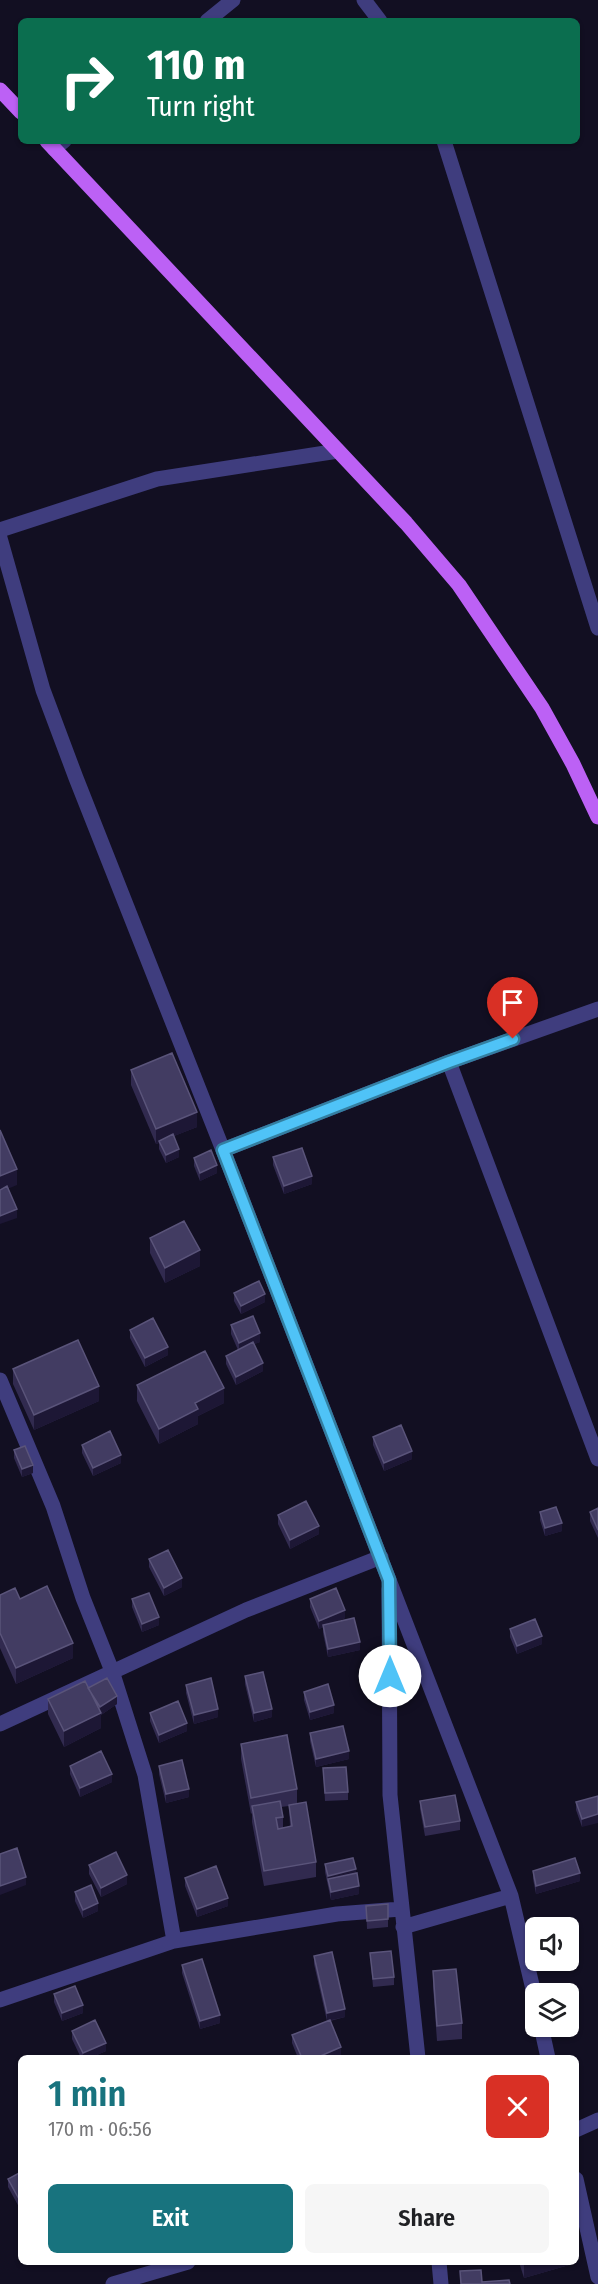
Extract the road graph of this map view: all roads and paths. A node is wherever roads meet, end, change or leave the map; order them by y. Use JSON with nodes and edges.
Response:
{"nodes":[{"id":1,"x":232,"y":0,"type":"edge"},
{"id":2,"x":364,"y":0,"type":"edge"},
{"id":3,"x":211,"y":18,"type":"edge"},
{"id":4,"x":378,"y":18,"type":"edge"},
{"id":5,"x":0,"y":90,"type":"edge"},
{"id":6,"x":18,"y":109,"type":"edge"},
{"id":7,"x":55,"y":144,"type":"edge"},
{"id":8,"x":445,"y":144,"type":"edge"},
{"id":9,"x":338,"y":452,"type":"junction"},
{"id":10,"x":0,"y":531,"type":"edge"},
{"id":11,"x":0,"y":538,"type":"edge"},
{"id":12,"x":598,"y":628,"type":"edge"},
{"id":13,"x":598,"y":817,"type":"edge"},
{"id":14,"x":598,"y":1009,"type":"edge"},
{"id":15,"x":449,"y":1062,"type":"junction"},
{"id":16,"x":223,"y":1150,"type":"junction"},
{"id":17,"x":0,"y":1380,"type":"edge"},
{"id":18,"x":598,"y":1459,"type":"edge"},
{"id":19,"x":381,"y":1557,"type":"junction"},
{"id":20,"x":389,"y":1580,"type":"junction"},
{"id":21,"x":112,"y":1671,"type":"junction"},
{"id":22,"x":0,"y":1724,"type":"edge"},
{"id":23,"x":511,"y":1896,"type":"junction"},
{"id":24,"x":401,"y":1909,"type":"junction"},
{"id":25,"x":403,"y":1927,"type":"junction"},
{"id":26,"x":174,"y":1941,"type":"junction"},
{"id":27,"x":532,"y":1983,"type":"edge"},
{"id":28,"x":0,"y":2001,"type":"edge"},
{"id":29,"x":543,"y":2037,"type":"edge"},
{"id":30,"x":418,"y":2055,"type":"edge"},
{"id":31,"x":547,"y":2055,"type":"edge"},
{"id":32,"x":598,"y":2120,"type":"edge"},
{"id":33,"x":579,"y":2129,"type":"edge"},
{"id":34,"x":579,"y":2192,"type":"edge"},
{"id":35,"x":178,"y":2265,"type":"edge"},
{"id":36,"x":439,"y":2265,"type":"edge"},
{"id":37,"x":598,"y":2277,"type":"edge"},
{"id":38,"x":113,"y":2284,"type":"edge"},
{"id":39,"x":441,"y":2284,"type":"edge"}],
"edges":[{"from":1,"to":3,"type":"street"},
{"from":2,"to":4,"type":"street"},
{"from":5,"to":6,"type":"main road"},
{"from":7,"to":9,"type":"main road"},
{"from":8,"to":12,"type":"street"},
{"from":9,"to":10,"type":"street"},
{"from":9,"to":13,"type":"main road"},
{"from":11,"to":16,"type":"street"},
{"from":14,"to":15,"type":"street"},
{"from":15,"to":16,"type":"street"},
{"from":15,"to":18,"type":"street"},
{"from":16,"to":19,"type":"street"},
{"from":17,"to":21,"type":"street"},
{"from":19,"to":20,"type":"street"},
{"from":19,"to":21,"type":"street"},
{"from":20,"to":23,"type":"street"},
{"from":20,"to":24,"type":"street"},
{"from":21,"to":22,"type":"street"},
{"from":21,"to":26,"type":"street"},
{"from":23,"to":25,"type":"street"},
{"from":23,"to":27,"type":"street"},
{"from":24,"to":25,"type":"street"},
{"from":24,"to":26,"type":"street"},
{"from":25,"to":30,"type":"street"},
{"from":26,"to":28,"type":"street"},
{"from":29,"to":31,"type":"street"},
{"from":32,"to":33,"type":"street"},
{"from":34,"to":37,"type":"street"},
{"from":35,"to":38,"type":"street"},
{"from":36,"to":39,"type":"street"}]}
